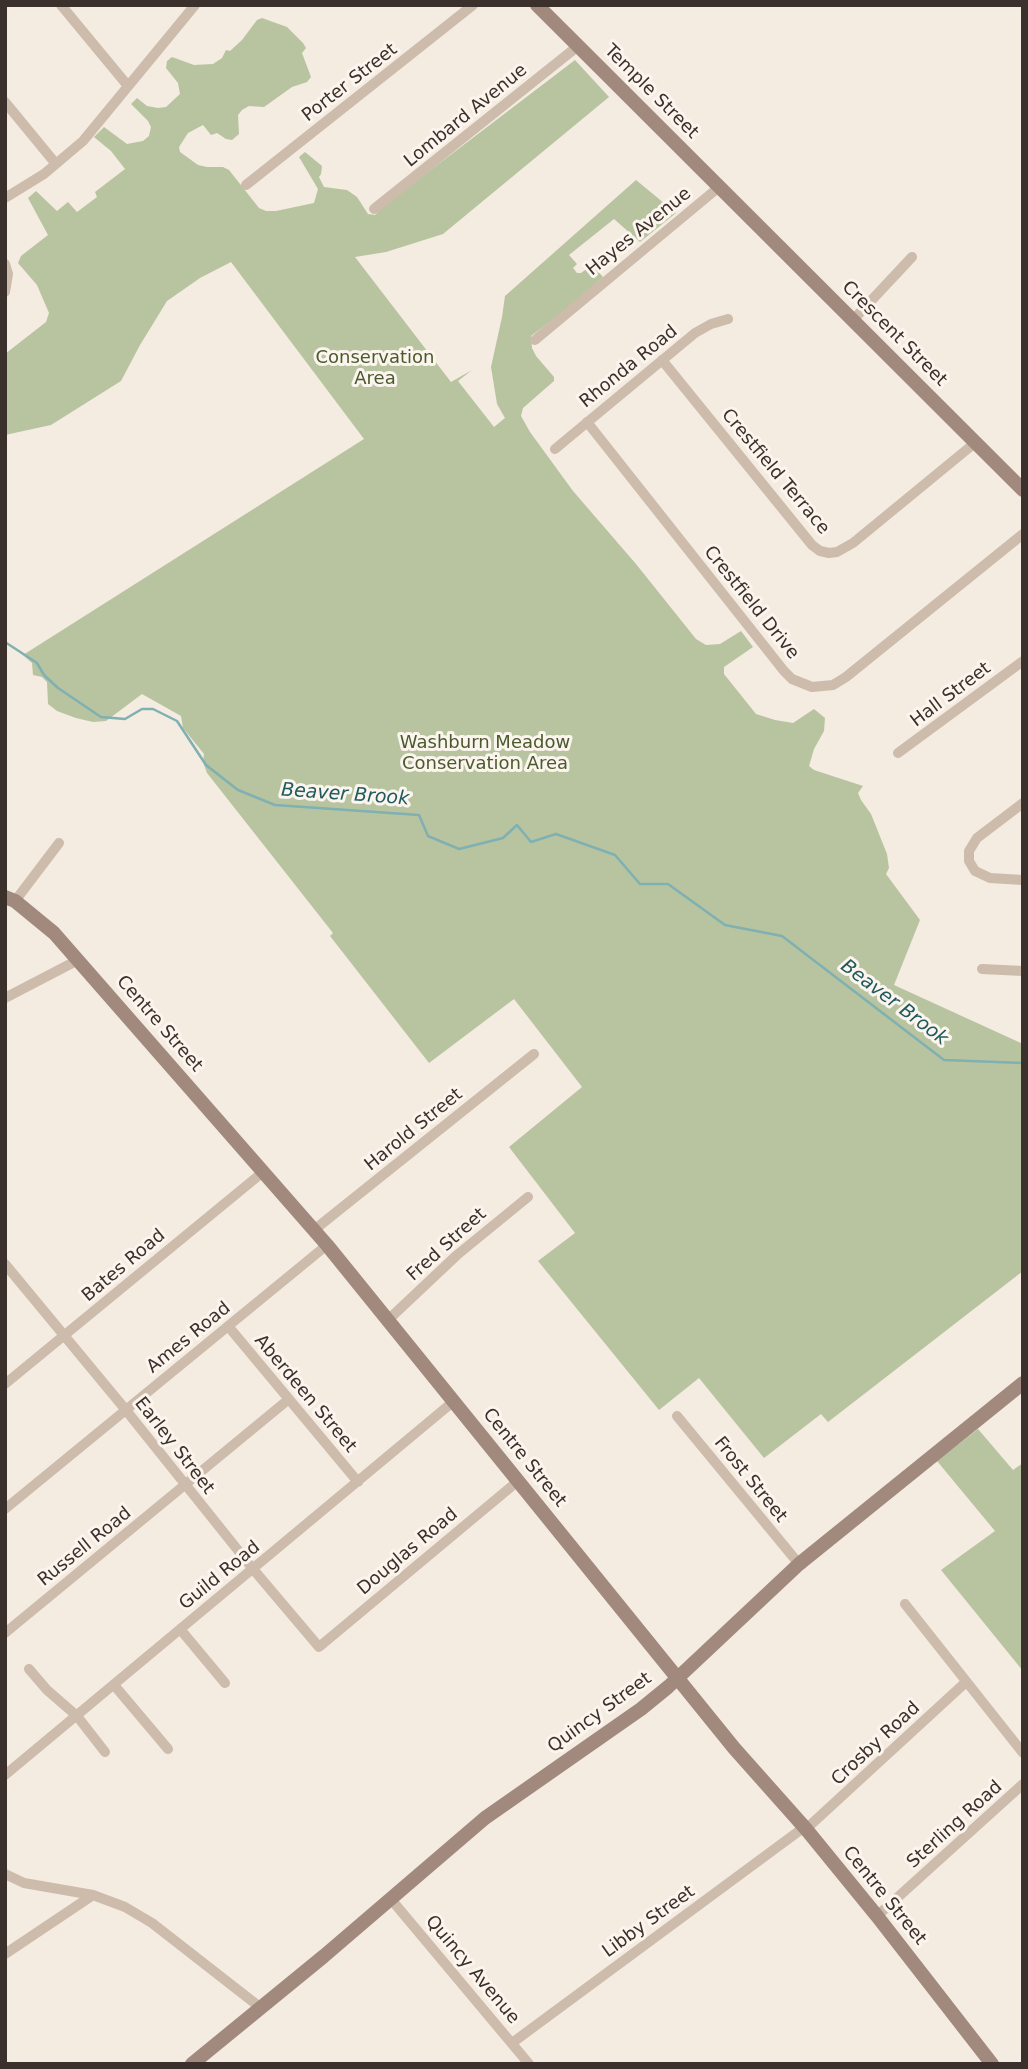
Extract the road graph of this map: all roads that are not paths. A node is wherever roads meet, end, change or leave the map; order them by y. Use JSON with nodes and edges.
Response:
{"nodes":[{"id":1,"x":61,"y":5,"type":"edge"},
{"id":2,"x":473,"y":5,"type":"edge"},
{"id":3,"x":537,"y":5,"type":"edge"},
{"id":4,"x":189,"y":8,"type":"edge"},
{"id":5,"x":578,"y":46,"type":"junction"},
{"id":6,"x":128,"y":86,"type":"junction"},
{"id":7,"x":5,"y":102,"type":"edge"},
{"id":8,"x":56,"y":164,"type":"junction"},
{"id":9,"x":246,"y":185,"type":"dead end"},
{"id":10,"x":719,"y":187,"type":"junction"},
{"id":11,"x":5,"y":198,"type":"edge"},
{"id":12,"x":738,"y":205,"type":"joint"},
{"id":13,"x":374,"y":209,"type":"dead end"},
{"id":14,"x":912,"y":257,"type":"dead end"},
{"id":15,"x":5,"y":264,"type":"edge"},
{"id":16,"x":5,"y":292,"type":"edge"},
{"id":17,"x":728,"y":319,"type":"dead end"},
{"id":18,"x":853,"y":320,"type":"junction"},
{"id":19,"x":535,"y":340,"type":"dead end"},
{"id":20,"x":662,"y":360,"type":"junction"},
{"id":21,"x":587,"y":422,"type":"junction"},
{"id":22,"x":976,"y":442,"type":"junction"},
{"id":23,"x":555,"y":449,"type":"dead end"},
{"id":24,"x":1023,"y":490,"type":"edge"},
{"id":25,"x":1023,"y":534,"type":"edge"},
{"id":26,"x":1023,"y":661,"type":"edge"},
{"id":27,"x":898,"y":754,"type":"dead end"},
{"id":28,"x":1023,"y":803,"type":"edge"},
{"id":29,"x":59,"y":842,"type":"dead end"},
{"id":30,"x":1023,"y":880,"type":"edge"},
{"id":31,"x":10,"y":899,"type":"edge"},
{"id":32,"x":78,"y":960,"type":"junction"},
{"id":33,"x":982,"y":969,"type":"dead end"},
{"id":34,"x":1023,"y":971,"type":"edge"},
{"id":35,"x":5,"y":998,"type":"edge"},
{"id":36,"x":534,"y":1054,"type":"dead end"},
{"id":37,"x":263,"y":1172,"type":"junction"},
{"id":38,"x":528,"y":1197,"type":"dead end"},
{"id":39,"x":314,"y":1230,"type":"junction"},
{"id":40,"x":327,"y":1245,"type":"junction"},
{"id":41,"x":5,"y":1264,"type":"edge"},
{"id":42,"x":388,"y":1320,"type":"junction"},
{"id":43,"x":228,"y":1326,"type":"junction"},
{"id":44,"x":64,"y":1335,"type":"junction"},
{"id":45,"x":1023,"y":1383,"type":"edge"},
{"id":46,"x":5,"y":1384,"type":"edge"},
{"id":47,"x":289,"y":1399,"type":"junction"},
{"id":48,"x":454,"y":1401,"type":"junction"},
{"id":49,"x":125,"y":1409,"type":"junction"},
{"id":50,"x":677,"y":1416,"type":"dead end"},
{"id":51,"x":518,"y":1481,"type":"junction"},
{"id":52,"x":358,"y":1482,"type":"junction"},
{"id":53,"x":185,"y":1486,"type":"junction"},
{"id":54,"x":5,"y":1509,"type":"edge"},
{"id":55,"x":799,"y":1564,"type":"junction"},
{"id":56,"x":253,"y":1569,"type":"junction"},
{"id":57,"x":905,"y":1604,"type":"dead end"},
{"id":58,"x":180,"y":1629,"type":"junction"},
{"id":59,"x":5,"y":1633,"type":"edge"},
{"id":60,"x":319,"y":1647,"type":"joint"},
{"id":61,"x":29,"y":1669,"type":"dead end"},
{"id":62,"x":678,"y":1679,"type":"junction"},
{"id":63,"x":967,"y":1682,"type":"junction"},
{"id":64,"x":225,"y":1683,"type":"dead end"},
{"id":65,"x":114,"y":1685,"type":"junction"},
{"id":66,"x":77,"y":1716,"type":"junction"},
{"id":67,"x":168,"y":1749,"type":"dead end"},
{"id":68,"x":105,"y":1752,"type":"dead end"},
{"id":69,"x":1023,"y":1753,"type":"edge"},
{"id":70,"x":5,"y":1775,"type":"edge"},
{"id":71,"x":1023,"y":1784,"type":"edge"},
{"id":72,"x":806,"y":1829,"type":"junction"},
{"id":73,"x":5,"y":1874,"type":"edge"},
{"id":74,"x":93,"y":1895,"type":"junction"},
{"id":75,"x":390,"y":1898,"type":"junction"},
{"id":76,"x":877,"y":1916,"type":"junction"},
{"id":77,"x":5,"y":1954,"type":"edge"},
{"id":78,"x":261,"y":2008,"type":"junction"},
{"id":79,"x":512,"y":2043,"type":"junction"},
{"id":80,"x":192,"y":2064,"type":"edge"},
{"id":81,"x":529,"y":2064,"type":"edge"},
{"id":82,"x":992,"y":2064,"type":"edge"}],
"edges":[{"from":1,"to":6,"type":"street"},
{"from":2,"to":9,"type":"street","name":"Porter Street"},
{"from":3,"to":5,"type":"main road","name":"Temple Street"},
{"from":4,"to":6,"type":"street"},
{"from":5,"to":10,"type":"main road","name":"Temple Street"},
{"from":5,"to":13,"type":"street","name":"Lombard Avenue"},
{"from":6,"to":8,"type":"street"},
{"from":7,"to":8,"type":"street"},
{"from":8,"to":11,"type":"street"},
{"from":10,"to":12,"type":"main road","name":"Temple Street"},
{"from":10,"to":19,"type":"street","name":"Hayes Avenue"},
{"from":12,"to":18,"type":"main road","name":"Crescent Street"},
{"from":14,"to":18,"type":"street"},
{"from":15,"to":16,"type":"street"},
{"from":17,"to":20,"type":"street","name":"Rhonda Road"},
{"from":18,"to":22,"type":"main road","name":"Crescent Street"},
{"from":20,"to":21,"type":"street","name":"Rhonda Road"},
{"from":20,"to":22,"type":"street","name":"Crestfield Terrace"},
{"from":21,"to":23,"type":"street","name":"Rhonda Road"},
{"from":21,"to":25,"type":"street","name":"Crestfield Drive"},
{"from":22,"to":24,"type":"main road","name":"Crescent Street"},
{"from":26,"to":27,"type":"street","name":"Hall Street"},
{"from":28,"to":30,"type":"street"},
{"from":29,"to":31,"type":"street"},
{"from":31,"to":32,"type":"main road","name":"Centre Street"},
{"from":32,"to":35,"type":"street"},
{"from":32,"to":37,"type":"main road","name":"Centre Street"},
{"from":33,"to":34,"type":"street"},
{"from":36,"to":39,"type":"street","name":"Harold Street"},
{"from":37,"to":39,"type":"main road","name":"Centre Street"},
{"from":37,"to":44,"type":"street","name":"Bates Road"},
{"from":38,"to":42,"type":"street","name":"Fred Street"},
{"from":39,"to":40,"type":"main road","name":"Centre Street"},
{"from":40,"to":42,"type":"main road","name":"Centre Street"},
{"from":40,"to":43,"type":"street","name":"Ames Road"},
{"from":41,"to":44,"type":"street","name":"Earley Street"},
{"from":42,"to":48,"type":"main road","name":"Centre Street"},
{"from":43,"to":47,"type":"street","name":"Aberdeen Street"},
{"from":43,"to":49,"type":"street","name":"Ames Road"},
{"from":44,"to":46,"type":"street","name":"Bates Road"},
{"from":44,"to":49,"type":"street","name":"Earley Street"},
{"from":45,"to":55,"type":"main road","name":"Quincy Street"},
{"from":47,"to":52,"type":"street","name":"Aberdeen Street"},
{"from":47,"to":53,"type":"street","name":"Russell Road"},
{"from":48,"to":51,"type":"main road","name":"Centre Street"},
{"from":48,"to":52,"type":"street","name":"Guild Road"},
{"from":49,"to":53,"type":"street","name":"Earley Street"},
{"from":49,"to":54,"type":"street","name":"Ames Road"},
{"from":50,"to":55,"type":"street","name":"Frost Street"},
{"from":51,"to":60,"type":"street","name":"Douglas Road"},
{"from":51,"to":62,"type":"main road","name":"Centre Street"},
{"from":52,"to":56,"type":"street","name":"Guild Road"},
{"from":53,"to":56,"type":"street","name":"Earley Street"},
{"from":53,"to":59,"type":"street","name":"Russell Road"},
{"from":55,"to":62,"type":"main road","name":"Quincy Street"},
{"from":56,"to":58,"type":"street","name":"Guild Road"},
{"from":56,"to":60,"type":"street","name":"Earley Street"},
{"from":57,"to":63,"type":"street"},
{"from":58,"to":64,"type":"street"},
{"from":58,"to":65,"type":"street","name":"Guild Road"},
{"from":61,"to":66,"type":"street"},
{"from":62,"to":72,"type":"main road","name":"Centre Street"},
{"from":62,"to":75,"type":"main road","name":"Quincy Street"},
{"from":63,"to":69,"type":"street"},
{"from":63,"to":72,"type":"street","name":"Crosby Road"},
{"from":65,"to":66,"type":"street","name":"Guild Road"},
{"from":65,"to":67,"type":"street"},
{"from":66,"to":68,"type":"street"},
{"from":66,"to":70,"type":"street","name":"Guild Road"},
{"from":71,"to":76,"type":"street","name":"Sterling Road"},
{"from":72,"to":76,"type":"main road","name":"Centre Street"},
{"from":72,"to":79,"type":"street","name":"Libby Street"},
{"from":73,"to":74,"type":"street"},
{"from":74,"to":77,"type":"street"},
{"from":74,"to":78,"type":"street"},
{"from":75,"to":78,"type":"main road","name":"Quincy Street"},
{"from":75,"to":79,"type":"street","name":"Quincy Avenue"},
{"from":76,"to":82,"type":"main road","name":"Centre Street"},
{"from":78,"to":80,"type":"main road","name":"Quincy Street"},
{"from":79,"to":81,"type":"street","name":"Quincy Avenue"}]}
